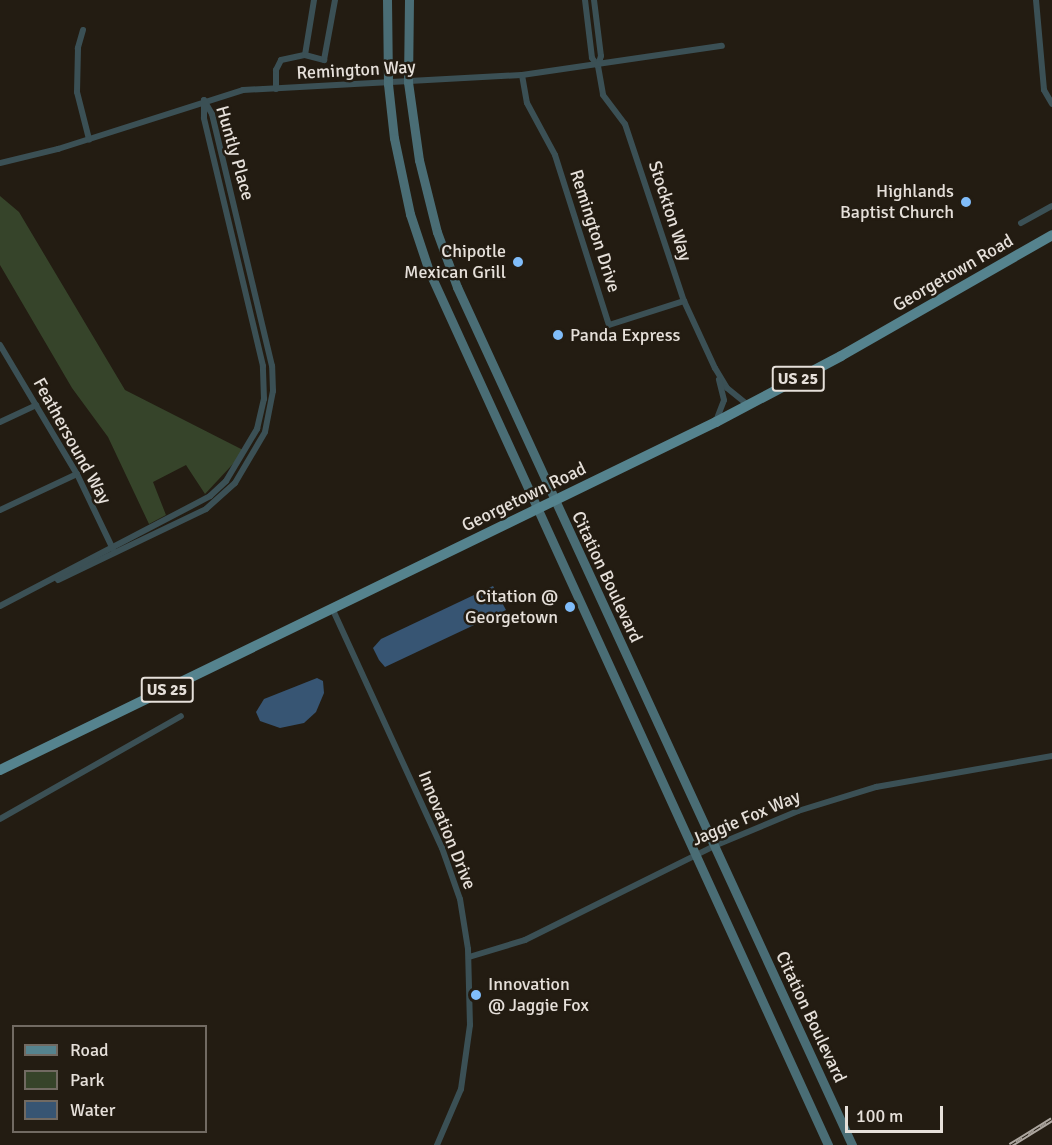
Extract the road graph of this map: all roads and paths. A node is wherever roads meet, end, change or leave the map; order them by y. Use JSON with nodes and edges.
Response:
{"nodes":[{"id":1,"x":314,"y":0,"type":"edge"},
{"id":2,"x":335,"y":0,"type":"edge"},
{"id":3,"x":387,"y":0,"type":"edge"},
{"id":4,"x":409,"y":0,"type":"edge"},
{"id":5,"x":585,"y":0,"type":"edge"},
{"id":6,"x":594,"y":0,"type":"edge"},
{"id":7,"x":1036,"y":0,"type":"edge"},
{"id":8,"x":83,"y":30,"type":"dead end"},
{"id":9,"x":722,"y":46,"type":"dead end"},
{"id":10,"x":305,"y":55,"type":"junction"},
{"id":11,"x":597,"y":66,"type":"junction"},
{"id":12,"x":522,"y":75,"type":"junction"},
{"id":13,"x":408,"y":82,"type":"junction"},
{"id":14,"x":388,"y":84,"type":"junction"},
{"id":15,"x":276,"y":88,"type":"junction"},
{"id":16,"x":204,"y":100,"type":"junction"},
{"id":17,"x":1052,"y":104,"type":"edge"},
{"id":18,"x":88,"y":139,"type":"junction"},
{"id":19,"x":0,"y":162,"type":"edge"},
{"id":20,"x":1052,"y":206,"type":"edge"},
{"id":21,"x":1021,"y":223,"type":"dead end"},
{"id":22,"x":1052,"y":235,"type":"edge"},
{"id":23,"x":684,"y":301,"type":"junction"},
{"id":24,"x":0,"y":345,"type":"edge"},
{"id":25,"x":715,"y":368,"type":"junction"},
{"id":26,"x":36,"y":405,"type":"junction"},
{"id":27,"x":748,"y":405,"type":"junction"},
{"id":28,"x":0,"y":422,"type":"edge"},
{"id":29,"x":716,"y":422,"type":"junction"},
{"id":30,"x":77,"y":474,"type":"junction"},
{"id":31,"x":554,"y":501,"type":"junction"},
{"id":32,"x":0,"y":510,"type":"edge"},
{"id":33,"x":536,"y":510,"type":"junction"},
{"id":34,"x":113,"y":551,"type":"junction"},
{"id":35,"x":0,"y":606,"type":"edge"},
{"id":36,"x":332,"y":608,"type":"junction"},
{"id":37,"x":181,"y":716,"type":"dead end"},
{"id":38,"x":1052,"y":756,"type":"edge"},
{"id":39,"x":0,"y":770,"type":"edge"},
{"id":40,"x":1,"y":816,"type":"edge"},
{"id":41,"x":714,"y":846,"type":"junction"},
{"id":42,"x":695,"y":856,"type":"junction"},
{"id":43,"x":469,"y":957,"type":"junction"},
{"id":44,"x":437,"y":1145,"type":"edge"},
{"id":45,"x":828,"y":1145,"type":"edge"},
{"id":46,"x":852,"y":1145,"type":"edge"}],
"edges":[{"from":1,"to":10,"type":"street"},
{"from":2,"to":10,"type":"street"},
{"from":3,"to":14,"type":"main road","name":"Citation Boulevard"},
{"from":4,"to":13,"type":"main road","name":"Citation Boulevard"},
{"from":5,"to":11,"type":"street","name":"Stockton Way"},
{"from":6,"to":11,"type":"street","name":"Stockton Way"},
{"from":7,"to":17,"type":"street"},
{"from":8,"to":18,"type":"street"},
{"from":9,"to":11,"type":"street","name":"Remington Way"},
{"from":10,"to":15,"type":"street"},
{"from":11,"to":12,"type":"street","name":"Remington Way"},
{"from":11,"to":23,"type":"street","name":"Stockton Way"},
{"from":12,"to":13,"type":"street","name":"Remington Way"},
{"from":12,"to":23,"type":"street","name":"Remington Drive"},
{"from":13,"to":14,"type":"street","name":"Remington Way"},
{"from":13,"to":31,"type":"main road","name":"Citation Boulevard"},
{"from":14,"to":15,"type":"street","name":"Remington Way"},
{"from":14,"to":33,"type":"main road","name":"Citation Boulevard"},
{"from":15,"to":16,"type":"street","name":"Remington Way"},
{"from":16,"to":18,"type":"street","name":"Remington Way"},
{"from":16,"to":34,"type":"street","name":"Huntly Place"},
{"from":18,"to":19,"type":"street","name":"Remington Way"},
{"from":20,"to":21,"type":"street"},
{"from":22,"to":27,"type":"main road","name":"Georgetown Road","number":"US 25"},
{"from":23,"to":25,"type":"street","name":"Stockton Way"},
{"from":24,"to":26,"type":"street","name":"Feathersound Way"},
{"from":25,"to":27,"type":"street","name":"Stockton Way"},
{"from":25,"to":29,"type":"street","name":"Stockton Way"},
{"from":26,"to":28,"type":"street"},
{"from":26,"to":30,"type":"street","name":"Feathersound Way"},
{"from":27,"to":29,"type":"main road","name":"Georgetown Road","number":"US 25"},
{"from":29,"to":31,"type":"main road","name":"Georgetown Road","number":"US 25"},
{"from":30,"to":32,"type":"street"},
{"from":30,"to":34,"type":"street","name":"Feathersound Way"},
{"from":31,"to":33,"type":"main road","name":"Georgetown Road","number":"US 25"},
{"from":31,"to":41,"type":"main road","name":"Citation Boulevard"},
{"from":33,"to":36,"type":"main road","name":"Georgetown Road","number":"US 25"},
{"from":33,"to":42,"type":"main road","name":"Citation Boulevard"},
{"from":34,"to":35,"type":"street","name":"Huntly Place"},
{"from":36,"to":39,"type":"main road","name":"Georgetown Road","number":"US 25"},
{"from":36,"to":43,"type":"street","name":"Innovation Drive"},
{"from":37,"to":40,"type":"street"},
{"from":38,"to":41,"type":"street","name":"Jaggie Fox Way"},
{"from":41,"to":42,"type":"street","name":"Jaggie Fox Way"},
{"from":41,"to":46,"type":"main road","name":"Citation Boulevard"},
{"from":42,"to":43,"type":"street","name":"Jaggie Fox Way"},
{"from":42,"to":45,"type":"main road","name":"Citation Boulevard"},
{"from":43,"to":44,"type":"street","name":"Innovation Drive"}]}
